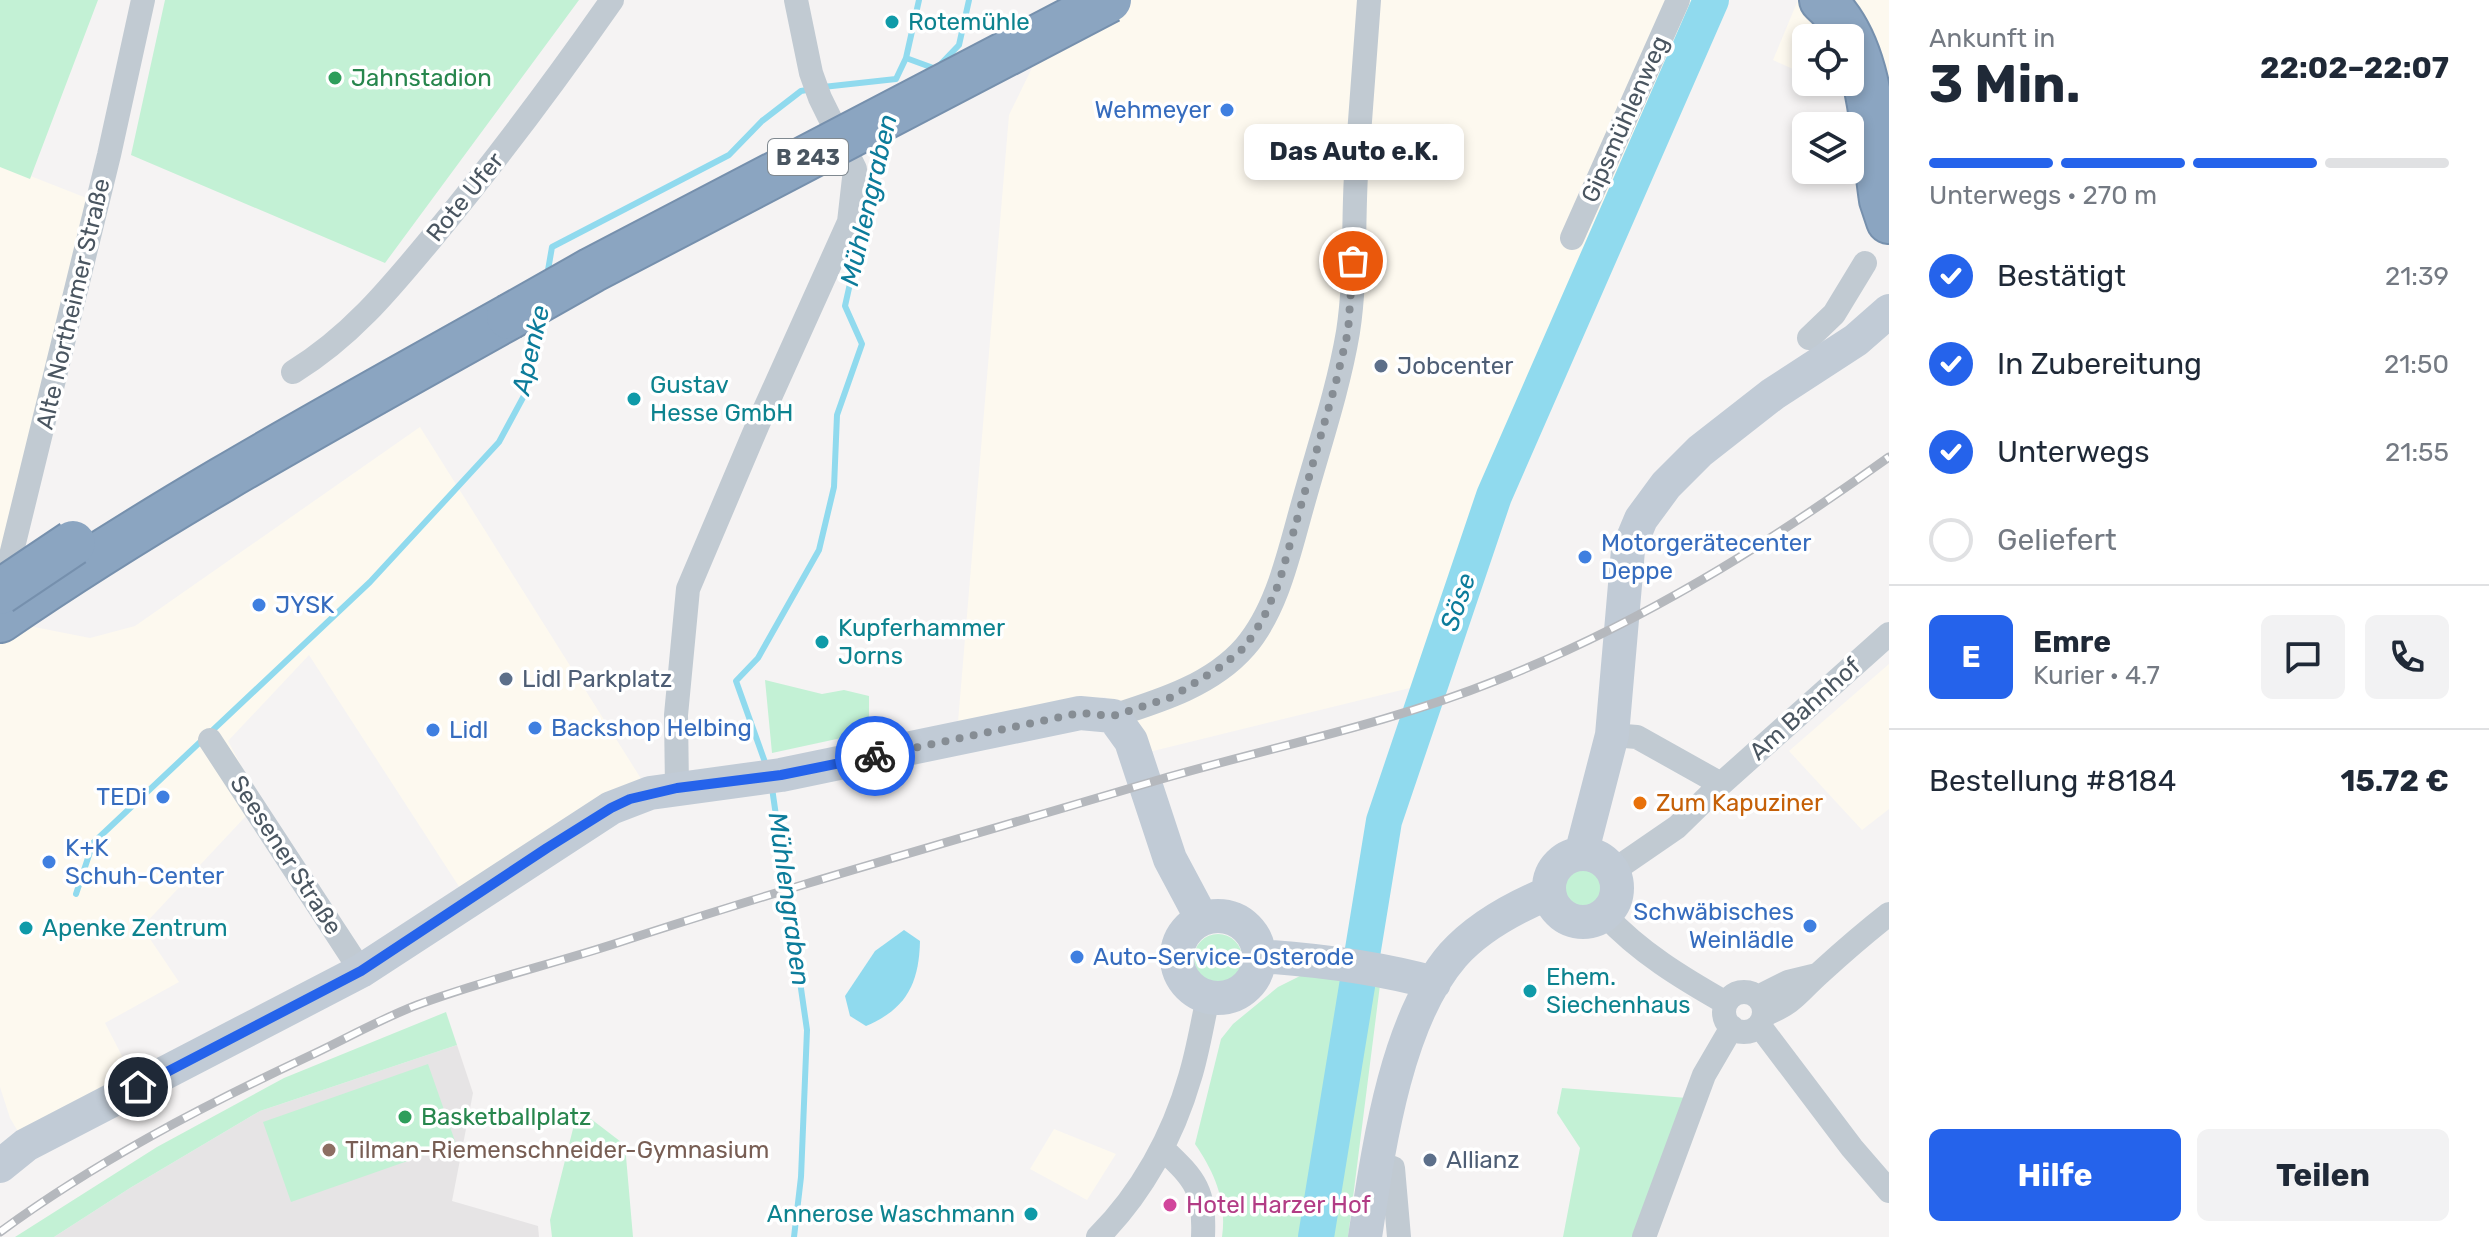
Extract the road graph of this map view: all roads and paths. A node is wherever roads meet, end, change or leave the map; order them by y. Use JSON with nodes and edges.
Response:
{"nodes":[{"id":1,"x":143,"y":0,"type":"edge"},
{"id":2,"x":612,"y":0,"type":"edge"},
{"id":3,"x":796,"y":0,"type":"edge"},
{"id":4,"x":1055,"y":0,"type":"edge"},
{"id":5,"x":1109,"y":0,"type":"edge"},
{"id":6,"x":1369,"y":0,"type":"edge"},
{"id":7,"x":1678,"y":0,"type":"edge"},
{"id":8,"x":1822,"y":0,"type":"edge"},
{"id":9,"x":1889,"y":221,"type":"edge"},
{"id":10,"x":1572,"y":238,"type":"dead end"},
{"id":11,"x":1865,"y":263,"type":"dead end"},
{"id":12,"x":504,"y":306,"type":"junction"},
{"id":13,"x":1889,"y":311,"type":"edge"},
{"id":14,"x":1834,"y":314,"type":"junction"},
{"id":15,"x":1809,"y":338,"type":"dead end"},
{"id":16,"x":1856,"y":340,"type":"junction"},
{"id":17,"x":293,"y":372,"type":"dead end"},
{"id":18,"x":77,"y":553,"type":"junction"},
{"id":19,"x":0,"y":592,"type":"edge"},
{"id":20,"x":0,"y":607,"type":"edge"},
{"id":21,"x":0,"y":620,"type":"edge"},
{"id":22,"x":1889,"y":634,"type":"edge"},
{"id":23,"x":1122,"y":728,"type":"junction"},
{"id":24,"x":1612,"y":735,"type":"junction"},
{"id":25,"x":210,"y":740,"type":"dead end"},
{"id":26,"x":1721,"y":784,"type":"junction"},
{"id":27,"x":677,"y":788,"type":"junction"},
{"id":28,"x":1584,"y":854,"type":"junction"},
{"id":29,"x":1613,"y":871,"type":"junction"},
{"id":30,"x":1549,"y":893,"type":"junction"},
{"id":31,"x":1889,"y":914,"type":"edge"},
{"id":32,"x":1605,"y":915,"type":"junction"},
{"id":33,"x":1202,"y":919,"type":"junction"},
{"id":34,"x":1461,"y":947,"type":"junction"},
{"id":35,"x":1259,"y":956,"type":"junction"},
{"id":36,"x":361,"y":971,"type":"junction"},
{"id":37,"x":1392,"y":971,"type":"junction"},
{"id":38,"x":1434,"y":983,"type":"junction"},
{"id":39,"x":1208,"y":998,"type":"junction"},
{"id":40,"x":1760,"y":1012,"type":"junction"},
{"id":41,"x":1729,"y":1015,"type":"junction"},
{"id":42,"x":1391,"y":1098,"type":"junction"},
{"id":43,"x":1163,"y":1149,"type":"junction"},
{"id":44,"x":1376,"y":1162,"type":"junction"},
{"id":45,"x":0,"y":1166,"type":"edge"},
{"id":46,"x":1889,"y":1191,"type":"edge"},
{"id":47,"x":1098,"y":1237,"type":"edge"},
{"id":48,"x":1203,"y":1237,"type":"edge"},
{"id":49,"x":1365,"y":1237,"type":"edge"},
{"id":50,"x":1399,"y":1237,"type":"edge"},
{"id":51,"x":1644,"y":1237,"type":"edge"}],
"edges":[{"from":1,"to":20,"type":"street","name":"Alte Northeimer Straße"},
{"from":2,"to":17,"type":"street","name":"Rote Ufer"},
{"from":3,"to":27,"type":"street"},
{"from":4,"to":12,"type":"highway","number":"B 243"},
{"from":5,"to":12,"type":"highway","number":"B 243","bridge":true},
{"from":6,"to":23,"type":"street"},
{"from":7,"to":10,"type":"street","name":"Gipsmühlenweg"},
{"from":8,"to":9,"type":"highway"},
{"from":11,"to":14,"type":"street"},
{"from":12,"to":18,"type":"highway","number":"B 243"},
{"from":13,"to":16,"type":"street"},
{"from":14,"to":15,"type":"street"},
{"from":14,"to":16,"type":"street"},
{"from":16,"to":24,"type":"street"},
{"from":18,"to":19,"type":"highway","number":"B 243","bridge":true},
{"from":18,"to":21,"type":"highway","number":"B 243"},
{"from":22,"to":26,"type":"street","name":"Am Bahnhof"},
{"from":23,"to":27,"type":"street"},
{"from":23,"to":33,"type":"street"},
{"from":24,"to":26,"type":"street"},
{"from":24,"to":28,"type":"street"},
{"from":25,"to":36,"type":"street","name":"Seesener Straße"},
{"from":26,"to":29,"type":"street","name":"Am Bahnhof"},
{"from":27,"to":36,"type":"street"},
{"from":28,"to":29,"type":"street"},
{"from":28,"to":30,"type":"street"},
{"from":29,"to":32,"type":"street"},
{"from":30,"to":32,"type":"street"},
{"from":30,"to":34,"type":"street"},
{"from":31,"to":40,"type":"street"},
{"from":32,"to":41,"type":"street"},
{"from":33,"to":35,"type":"street"},
{"from":33,"to":39,"type":"street"},
{"from":34,"to":37,"type":"street"},
{"from":34,"to":38,"type":"street"},
{"from":35,"to":37,"type":"street"},
{"from":35,"to":39,"type":"street"},
{"from":36,"to":45,"type":"street"},
{"from":37,"to":38,"type":"street"},
{"from":37,"to":42,"type":"street"},
{"from":38,"to":42,"type":"street"},
{"from":39,"to":43,"type":"street"},
{"from":40,"to":41,"type":"street"},
{"from":40,"to":41,"type":"street"},
{"from":40,"to":46,"type":"street"},
{"from":41,"to":51,"type":"street"},
{"from":42,"to":44,"type":"street"},
{"from":43,"to":47,"type":"street"},
{"from":43,"to":48,"type":"street"},
{"from":44,"to":49,"type":"street"},
{"from":44,"to":50,"type":"street"}]}
